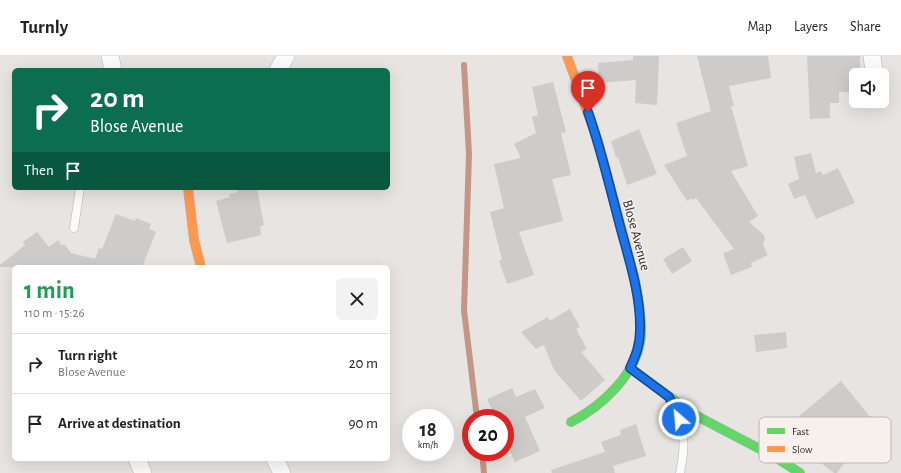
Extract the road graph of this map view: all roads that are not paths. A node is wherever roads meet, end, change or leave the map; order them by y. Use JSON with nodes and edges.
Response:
{"nodes":[{"id":1,"x":286,"y":56,"type":"edge"},
{"id":2,"x":567,"y":56,"type":"edge"},
{"id":3,"x":279,"y":68,"type":"edge"},
{"id":4,"x":80,"y":190,"type":"edge"},
{"id":5,"x":188,"y":190,"type":"edge"},
{"id":6,"x":74,"y":228,"type":"dead end"},
{"id":7,"x":201,"y":265,"type":"edge"},
{"id":8,"x":630,"y":368,"type":"junction"},
{"id":9,"x":669,"y":397,"type":"junction"},
{"id":10,"x":571,"y":422,"type":"dead end"},
{"id":11,"x":759,"y":449,"type":"edge"},
{"id":12,"x":138,"y":461,"type":"edge"},
{"id":13,"x":276,"y":461,"type":"edge"},
{"id":14,"x":785,"y":463,"type":"edge"},
{"id":15,"x":143,"y":473,"type":"edge"},
{"id":16,"x":282,"y":473,"type":"edge"},
{"id":17,"x":680,"y":473,"type":"edge"},
{"id":18,"x":800,"y":473,"type":"edge"}],
"edges":[{"from":1,"to":3,"type":"street"},
{"from":2,"to":8,"type":"street","name":"Blose Avenue"},
{"from":4,"to":6,"type":"lane"},
{"from":5,"to":7,"type":"street"},
{"from":8,"to":9,"type":"street"},
{"from":8,"to":10,"type":"street","name":"Blose Avenue"},
{"from":9,"to":11,"type":"street"},
{"from":9,"to":17,"type":"lane"},
{"from":12,"to":15,"type":"street"},
{"from":13,"to":16,"type":"street"},
{"from":14,"to":18,"type":"street"}]}
